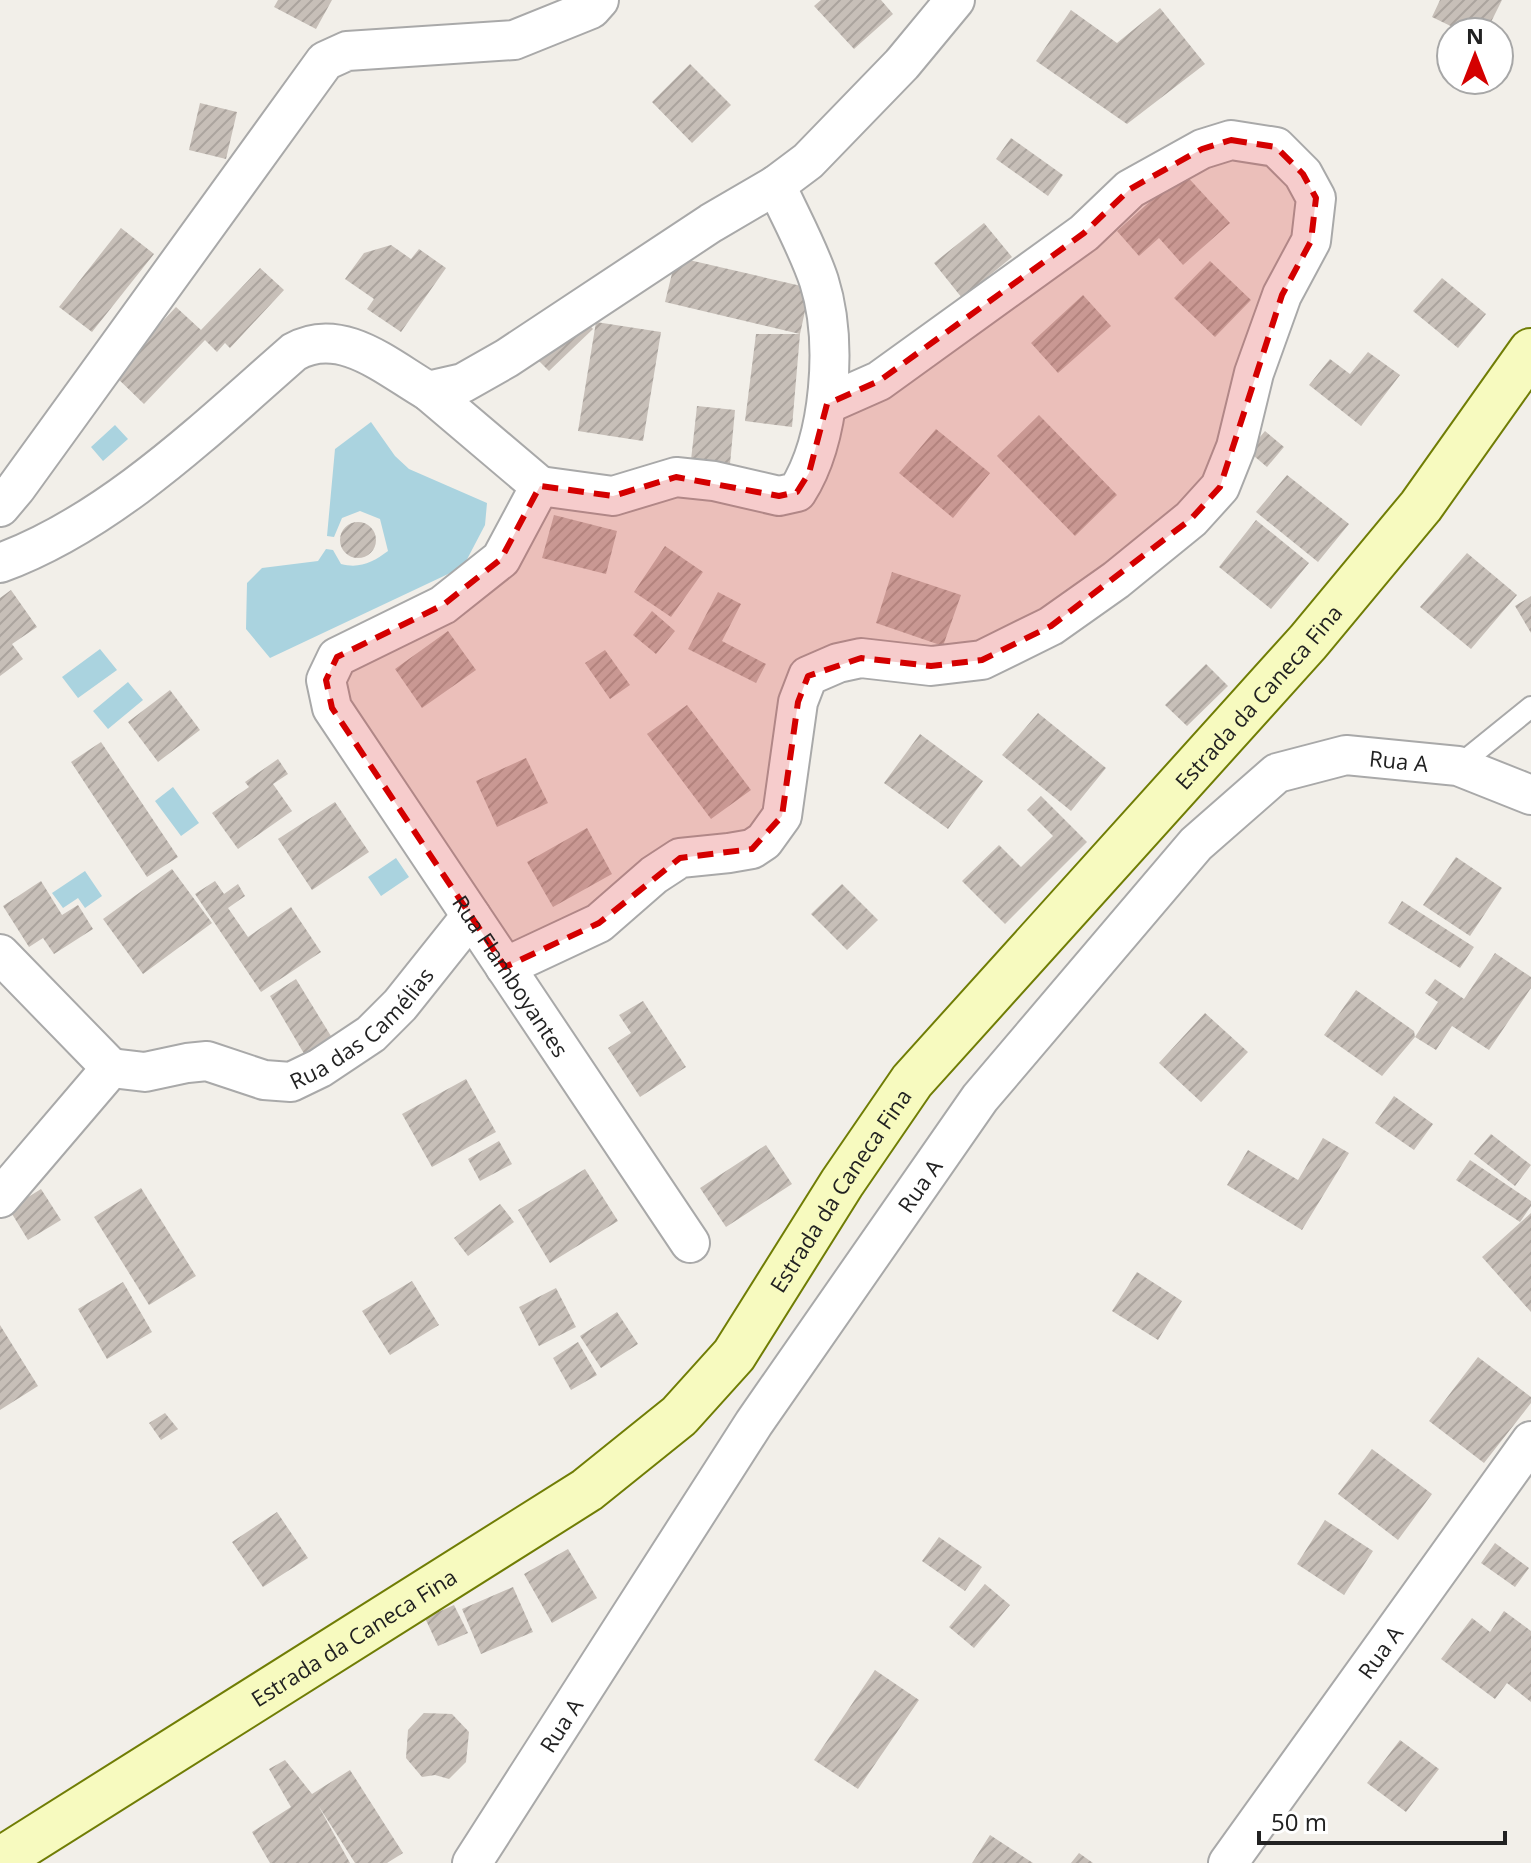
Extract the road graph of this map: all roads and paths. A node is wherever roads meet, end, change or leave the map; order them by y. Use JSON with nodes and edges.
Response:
{"nodes":[{"id":1,"x":599,"y":0,"type":"edge"},
{"id":2,"x":955,"y":0,"type":"edge"},
{"id":3,"x":776,"y":185,"type":"junction"},
{"id":4,"x":1531,"y":351,"type":"edge"},
{"id":5,"x":428,"y":391,"type":"junction"},
{"id":6,"x":827,"y":404,"type":"junction"},
{"id":7,"x":540,"y":486,"type":"junction"},
{"id":8,"x":0,"y":507,"type":"edge"},
{"id":9,"x":0,"y":563,"type":"edge"},
{"id":10,"x":1531,"y":707,"type":"edge"},
{"id":11,"x":1458,"y":766,"type":"junction"},
{"id":12,"x":1531,"y":795,"type":"edge"},
{"id":13,"x":471,"y":916,"type":"junction"},
{"id":14,"x":0,"y":954,"type":"edge"},
{"id":15,"x":505,"y":967,"type":"junction"},
{"id":16,"x":111,"y":1068,"type":"junction"},
{"id":17,"x":0,"y":1198,"type":"edge"},
{"id":18,"x":690,"y":1243,"type":"dead end"},
{"id":19,"x":1531,"y":1441,"type":"edge"},
{"id":20,"x":0,"y":1860,"type":"edge"},
{"id":21,"x":472,"y":1863,"type":"edge"},
{"id":22,"x":1228,"y":1863,"type":"edge"}],
"edges":[{"from":1,"to":8,"type":"street"},
{"from":2,"to":3,"type":"street"},
{"from":3,"to":5,"type":"street"},
{"from":3,"to":6,"type":"street"},
{"from":4,"to":20,"type":"street","name":"Estrada da Caneca Fina"},
{"from":5,"to":7,"type":"street"},
{"from":5,"to":9,"type":"street"},
{"from":6,"to":7,"type":"street"},
{"from":6,"to":15,"type":"street"},
{"from":7,"to":13,"type":"street","name":"Rua Flamboyantes"},
{"from":10,"to":11,"type":"lane"},
{"from":11,"to":12,"type":"street","name":"Rua A"},
{"from":11,"to":21,"type":"street","name":"Rua A"},
{"from":13,"to":15,"type":"street","name":"Rua Flamboyantes"},
{"from":13,"to":16,"type":"street","name":"Rua das Camélias"},
{"from":14,"to":16,"type":"street"},
{"from":15,"to":18,"type":"street","name":"Rua Flamboyantes"},
{"from":16,"to":17,"type":"street"},
{"from":19,"to":22,"type":"street","name":"Rua A"}]}
